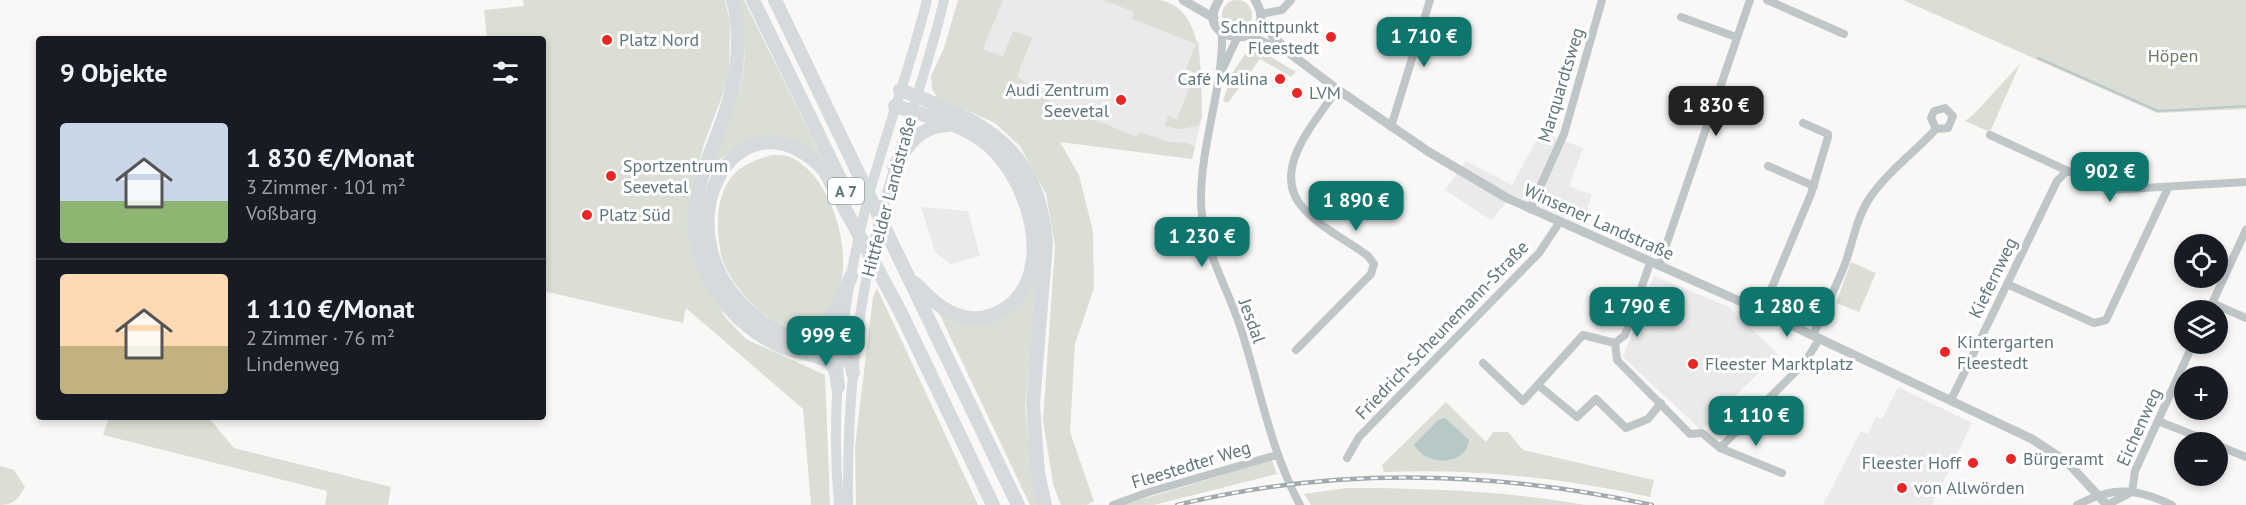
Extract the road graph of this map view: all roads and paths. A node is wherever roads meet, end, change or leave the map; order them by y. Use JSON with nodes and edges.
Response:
{"nodes":[{"id":1,"x":733,"y":0,"type":"edge"},
{"id":2,"x":753,"y":0,"type":"edge"},
{"id":3,"x":775,"y":0,"type":"edge"},
{"id":4,"x":927,"y":0,"type":"edge"},
{"id":5,"x":944,"y":0,"type":"edge"},
{"id":6,"x":1184,"y":0,"type":"edge"},
{"id":7,"x":1213,"y":0,"type":"edge"},
{"id":8,"x":1219,"y":0,"type":"edge"},
{"id":9,"x":1256,"y":0,"type":"edge"},
{"id":10,"x":1291,"y":0,"type":"edge"},
{"id":11,"x":1430,"y":0,"type":"edge"},
{"id":12,"x":1602,"y":0,"type":"edge"},
{"id":13,"x":1750,"y":0,"type":"edge"},
{"id":14,"x":1767,"y":0,"type":"edge"},
{"id":15,"x":1681,"y":17,"type":"dead end"},
{"id":16,"x":1214,"y":18,"type":"junction"},
{"id":17,"x":1260,"y":18,"type":"junction"},
{"id":18,"x":1222,"y":33,"type":"junction"},
{"id":19,"x":1844,"y":34,"type":"dead end"},
{"id":20,"x":1248,"y":36,"type":"junction"},
{"id":21,"x":1736,"y":37,"type":"junction"},
{"id":22,"x":1237,"y":38,"type":"junction"},
{"id":23,"x":1288,"y":52,"type":"junction"},
{"id":24,"x":1221,"y":72,"type":"junction"},
{"id":25,"x":1337,"y":89,"type":"junction"},
{"id":26,"x":900,"y":90,"type":"junction"},
{"id":27,"x":916,"y":96,"type":"junction"},
{"id":28,"x":895,"y":106,"type":"junction"},
{"id":29,"x":911,"y":111,"type":"junction"},
{"id":30,"x":1803,"y":123,"type":"dead end"},
{"id":31,"x":951,"y":124,"type":"junction"},
{"id":32,"x":1391,"y":127,"type":"junction"},
{"id":33,"x":1936,"y":129,"type":"dead end"},
{"id":34,"x":1990,"y":135,"type":"dead end"},
{"id":35,"x":1768,"y":166,"type":"dead end"},
{"id":36,"x":894,"y":167,"type":"junction"},
{"id":37,"x":2067,"y":171,"type":"junction"},
{"id":38,"x":2246,"y":182,"type":"edge"},
{"id":39,"x":1814,"y":186,"type":"junction"},
{"id":40,"x":2168,"y":189,"type":"junction"},
{"id":41,"x":1530,"y":209,"type":"junction"},
{"id":42,"x":1559,"y":223,"type":"junction"},
{"id":43,"x":2246,"y":230,"type":"edge"},
{"id":44,"x":1655,"y":264,"type":"junction"},
{"id":45,"x":851,"y":276,"type":"junction"},
{"id":46,"x":909,"y":278,"type":"junction"},
{"id":47,"x":2007,"y":284,"type":"junction"},
{"id":48,"x":2213,"y":300,"type":"edge"},
{"id":49,"x":900,"y":310,"type":"junction"},
{"id":50,"x":1762,"y":312,"type":"junction"},
{"id":51,"x":2228,"y":312,"type":"edge"},
{"id":52,"x":2246,"y":318,"type":"edge"},
{"id":53,"x":859,"y":329,"type":"junction"},
{"id":54,"x":782,"y":333,"type":"junction"},
{"id":55,"x":1816,"y":337,"type":"junction"},
{"id":56,"x":1615,"y":343,"type":"junction"},
{"id":57,"x":842,"y":349,"type":"junction"},
{"id":58,"x":1296,"y":350,"type":"dead end"},
{"id":59,"x":2188,"y":354,"type":"edge"},
{"id":60,"x":821,"y":358,"type":"junction"},
{"id":61,"x":1483,"y":363,"type":"dead end"},
{"id":62,"x":853,"y":373,"type":"junction"},
{"id":63,"x":1538,"y":385,"type":"junction"},
{"id":64,"x":838,"y":387,"type":"junction"},
{"id":65,"x":1951,"y":400,"type":"junction"},
{"id":66,"x":1661,"y":403,"type":"junction"},
{"id":67,"x":2158,"y":421,"type":"junction"},
{"id":68,"x":2186,"y":432,"type":"edge"},
{"id":69,"x":1720,"y":448,"type":"junction"},
{"id":70,"x":2228,"y":450,"type":"edge"},
{"id":71,"x":1277,"y":455,"type":"junction"},
{"id":72,"x":2246,"y":457,"type":"edge"},
{"id":73,"x":1347,"y":458,"type":"dead end"},
{"id":74,"x":1782,"y":473,"type":"dead end"},
{"id":75,"x":2132,"y":492,"type":"junction"},
{"id":76,"x":2101,"y":495,"type":"junction"},
{"id":77,"x":1045,"y":504,"type":"edge"},
{"id":78,"x":839,"y":505,"type":"edge"},
{"id":79,"x":848,"y":505,"type":"edge"},
{"id":80,"x":993,"y":505,"type":"edge"},
{"id":81,"x":1018,"y":505,"type":"edge"},
{"id":82,"x":1113,"y":505,"type":"edge"},
{"id":83,"x":1300,"y":505,"type":"edge"},
{"id":84,"x":2077,"y":505,"type":"edge"},
{"id":85,"x":2107,"y":505,"type":"edge"},
{"id":86,"x":2172,"y":505,"type":"edge"}],
"edges":[{"from":1,"to":60,"type":"highway"},
{"from":2,"to":49,"type":"highway","number":"A 7"},
{"from":3,"to":46,"type":"highway","number":"A 7"},
{"from":4,"to":26,"type":"main road","name":"Hittfelder Landstraße"},
{"from":5,"to":27,"type":"main road","name":"Hittfelder Landstraße"},
{"from":6,"to":16,"type":"street"},
{"from":7,"to":8,"type":"street"},
{"from":8,"to":16,"type":"street"},
{"from":9,"to":17,"type":"street","name":"Winsener Landstraße"},
{"from":10,"to":17,"type":"street"},
{"from":11,"to":32,"type":"street"},
{"from":12,"to":41,"type":"street","name":"Marquardtsweg"},
{"from":13,"to":21,"type":"street"},
{"from":14,"to":19,"type":"street"},
{"from":15,"to":21,"type":"street"},
{"from":16,"to":18,"type":"street"},
{"from":17,"to":20,"type":"street"},
{"from":17,"to":23,"type":"street","name":"Winsener Landstraße"},
{"from":18,"to":22,"type":"street"},
{"from":18,"to":24,"type":"street","name":"Jesdal"},
{"from":20,"to":22,"type":"street"},
{"from":20,"to":23,"type":"street","name":"Winsener Landstraße"},
{"from":21,"to":44,"type":"street"},
{"from":22,"to":24,"type":"street","name":"Jesdal"},
{"from":23,"to":25,"type":"street","name":"Winsener Landstraße"},
{"from":24,"to":71,"type":"street","name":"Jesdal"},
{"from":25,"to":32,"type":"street","name":"Winsener Landstraße"},
{"from":25,"to":58,"type":"street"},
{"from":26,"to":27,"type":"highway"},
{"from":26,"to":28,"type":"main road","name":"Hittfelder Landstraße"},
{"from":27,"to":29,"type":"main road","name":"Hittfelder Landstraße"},
{"from":27,"to":77,"type":"highway"},
{"from":28,"to":29,"type":"highway"},
{"from":28,"to":45,"type":"main road","name":"Hittfelder Landstraße"},
{"from":29,"to":31,"type":"highway"},
{"from":29,"to":36,"type":"main road","name":"Hittfelder Landstraße"},
{"from":30,"to":39,"type":"street"},
{"from":31,"to":36,"type":"highway"},
{"from":31,"to":46,"type":"highway"},
{"from":32,"to":41,"type":"street","name":"Winsener Landstraße"},
{"from":33,"to":55,"type":"street"},
{"from":34,"to":37,"type":"street"},
{"from":35,"to":39,"type":"street"},
{"from":36,"to":53,"type":"main road","name":"Hittfelder Landstraße"},
{"from":37,"to":40,"type":"street"},
{"from":37,"to":47,"type":"street","name":"Kiefernweg"},
{"from":38,"to":40,"type":"street"},
{"from":39,"to":50,"type":"street"},
{"from":40,"to":47,"type":"street"},
{"from":41,"to":42,"type":"street","name":"Winsener Landstraße"},
{"from":42,"to":44,"type":"street","name":"Winsener Landstraße"},
{"from":42,"to":73,"type":"street","name":"Friedrich-Scheunemann-Straße"},
{"from":43,"to":48,"type":"street"},
{"from":44,"to":50,"type":"street","name":"Winsener Landstraße"},
{"from":44,"to":56,"type":"street"},
{"from":45,"to":54,"type":"highway"},
{"from":45,"to":57,"type":"main road","name":"Hittfelder Landstraße"},
{"from":46,"to":81,"type":"highway","number":"A 7"},
{"from":47,"to":65,"type":"street","name":"Kiefernweg"},
{"from":49,"to":54,"type":"highway"},
{"from":49,"to":80,"type":"highway","number":"A 7"},
{"from":50,"to":55,"type":"street","name":"Winsener Landstraße"},
{"from":51,"to":52,"type":"street"},
{"from":53,"to":57,"type":"highway"},
{"from":53,"to":62,"type":"main road","name":"Hittfelder Landstraße"},
{"from":54,"to":57,"type":"highway"},
{"from":55,"to":65,"type":"street","name":"Winsener Landstraße"},
{"from":55,"to":69,"type":"street"},
{"from":56,"to":63,"type":"street"},
{"from":56,"to":66,"type":"street"},
{"from":57,"to":60,"type":"highway"},
{"from":57,"to":62,"type":"highway"},
{"from":57,"to":64,"type":"main road","name":"Hittfelder Landstraße"},
{"from":59,"to":67,"type":"street","name":"Eichenweg"},
{"from":60,"to":64,"type":"highway"},
{"from":61,"to":63,"type":"street"},
{"from":62,"to":79,"type":"main road","name":"Hittfelder Landstraße"},
{"from":63,"to":66,"type":"street"},
{"from":64,"to":78,"type":"main road","name":"Hittfelder Landstraße"},
{"from":65,"to":76,"type":"street","name":"Winsener Landstraße"},
{"from":66,"to":69,"type":"street"},
{"from":67,"to":68,"type":"street"},
{"from":67,"to":75,"type":"street","name":"Eichenweg"},
{"from":69,"to":74,"type":"street"},
{"from":70,"to":72,"type":"street"},
{"from":71,"to":82,"type":"street","name":"Fleestedter Weg"},
{"from":71,"to":83,"type":"street","name":"Jesdal"},
{"from":75,"to":76,"type":"street"},
{"from":75,"to":85,"type":"street","name":"Winsener Landstraße"},
{"from":75,"to":86,"type":"street"},
{"from":76,"to":84,"type":"street"},
{"from":76,"to":85,"type":"street","name":"Winsener Landstraße"}]}
